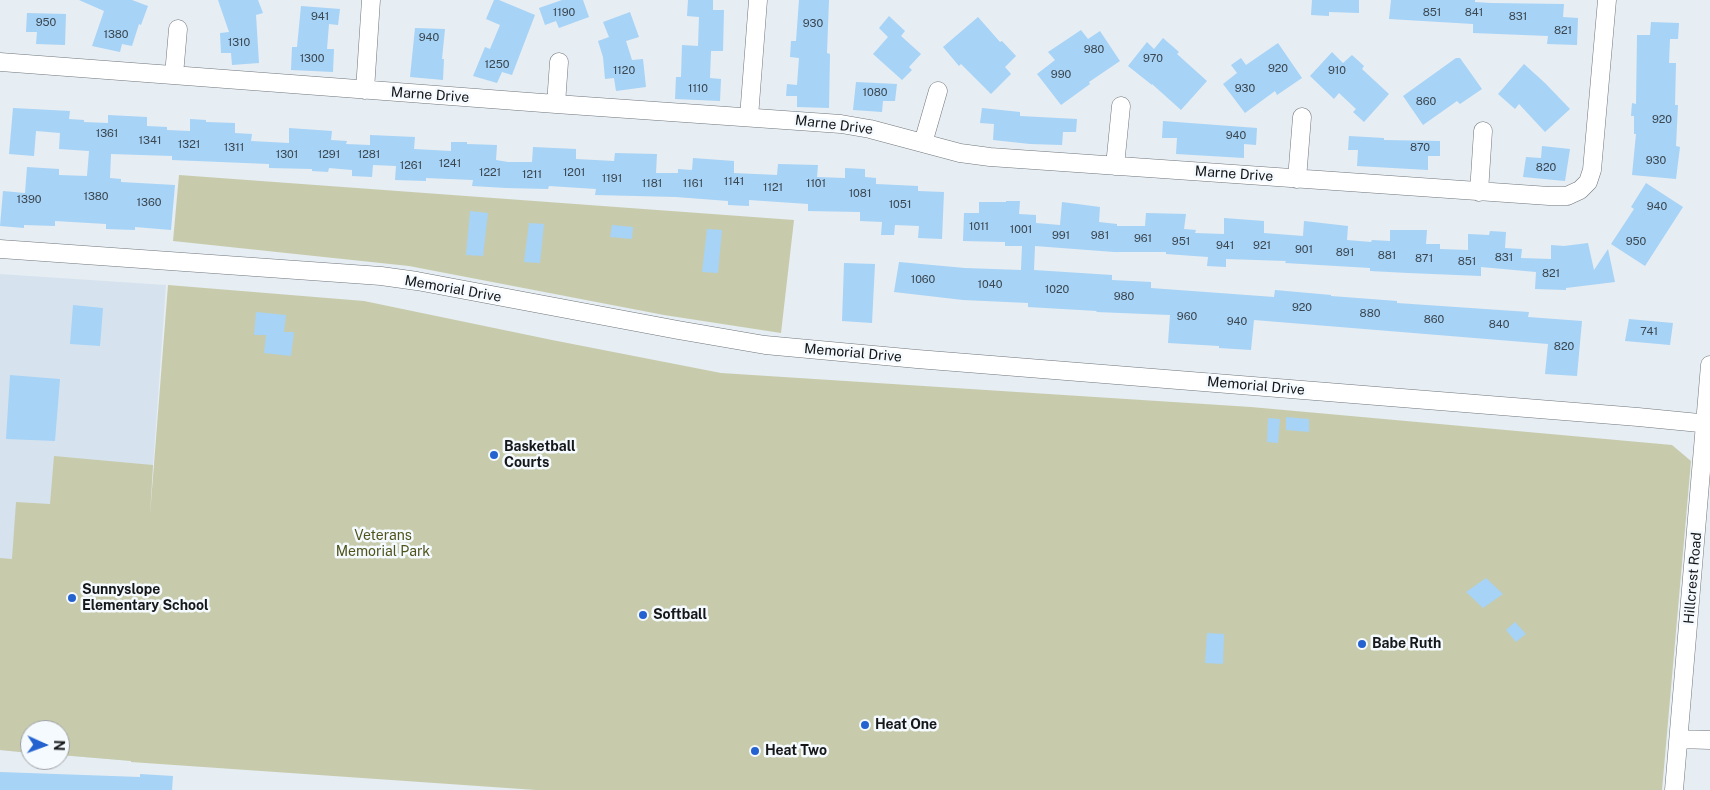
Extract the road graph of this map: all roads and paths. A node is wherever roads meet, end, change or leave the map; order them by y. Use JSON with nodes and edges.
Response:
{"nodes":[{"id":1,"x":371,"y":0,"type":"edge"},
{"id":2,"x":758,"y":0,"type":"edge"},
{"id":3,"x":1607,"y":0,"type":"edge"},
{"id":4,"x":178,"y":29,"type":"dead end"},
{"id":5,"x":0,"y":62,"type":"edge"},
{"id":6,"x":559,"y":62,"type":"dead end"},
{"id":7,"x":174,"y":75,"type":"junction"},
{"id":8,"x":365,"y":90,"type":"junction"},
{"id":9,"x":938,"y":92,"type":"dead end"},
{"id":10,"x":556,"y":104,"type":"junction"},
{"id":11,"x":1121,"y":106,"type":"dead end"},
{"id":12,"x":749,"y":117,"type":"junction"},
{"id":13,"x":1302,"y":118,"type":"dead end"},
{"id":14,"x":1483,"y":131,"type":"dead end"},
{"id":15,"x":923,"y":143,"type":"junction"},
{"id":16,"x":1115,"y":166,"type":"junction"},
{"id":17,"x":1297,"y":179,"type":"junction"},
{"id":18,"x":1479,"y":192,"type":"junction"},
{"id":19,"x":0,"y":249,"type":"edge"},
{"id":20,"x":1710,"y":365,"type":"edge"},
{"id":21,"x":1708,"y":424,"type":"edge"},
{"id":22,"x":1679,"y":738,"type":"junction"},
{"id":23,"x":1710,"y":740,"type":"edge"},
{"id":24,"x":1674,"y":790,"type":"edge"}],
"edges":[{"from":1,"to":8,"type":"street"},
{"from":2,"to":12,"type":"street"},
{"from":3,"to":18,"type":"street","name":"Marne Drive"},
{"from":4,"to":7,"type":"street"},
{"from":5,"to":7,"type":"street","name":"Marne Drive"},
{"from":6,"to":10,"type":"street"},
{"from":7,"to":8,"type":"street","name":"Marne Drive"},
{"from":8,"to":10,"type":"street","name":"Marne Drive"},
{"from":9,"to":15,"type":"street"},
{"from":10,"to":12,"type":"street","name":"Marne Drive"},
{"from":11,"to":16,"type":"street"},
{"from":12,"to":15,"type":"street","name":"Marne Drive"},
{"from":13,"to":17,"type":"street"},
{"from":14,"to":18,"type":"street"},
{"from":15,"to":16,"type":"street","name":"Marne Drive"},
{"from":16,"to":17,"type":"street","name":"Marne Drive"},
{"from":17,"to":18,"type":"street","name":"Marne Drive"},
{"from":19,"to":21,"type":"street","name":"Memorial Drive"},
{"from":20,"to":21,"type":"street","name":"Hillcrest Road"},
{"from":21,"to":22,"type":"street","name":"Hillcrest Road"},
{"from":22,"to":23,"type":"street"},
{"from":22,"to":24,"type":"street","name":"Hillcrest Road"}]}
